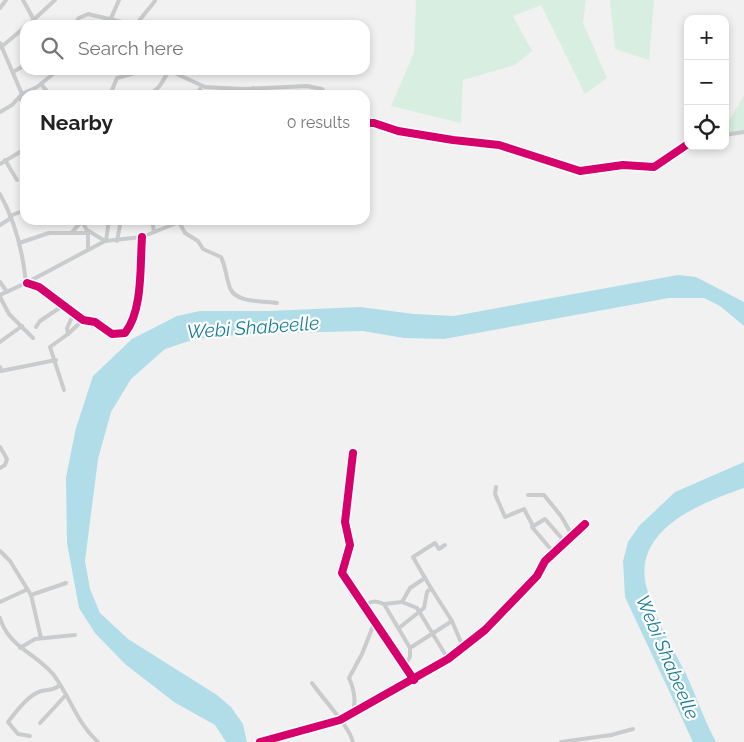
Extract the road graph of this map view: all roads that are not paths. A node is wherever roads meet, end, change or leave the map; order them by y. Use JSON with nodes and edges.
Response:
{"nodes":[{"id":1,"x":6,"y":0,"type":"edge"},
{"id":2,"x":23,"y":0,"type":"edge"},
{"id":3,"x":55,"y":0,"type":"edge"},
{"id":4,"x":119,"y":0,"type":"edge"},
{"id":5,"x":156,"y":1,"type":"dead end"},
{"id":6,"x":0,"y":8,"type":"edge"},
{"id":7,"x":110,"y":17,"type":"junction"},
{"id":8,"x":34,"y":20,"type":"joint"},
{"id":9,"x":77,"y":20,"type":"edge"},
{"id":10,"x":118,"y":20,"type":"edge"},
{"id":11,"x":140,"y":20,"type":"edge"},
{"id":12,"x":20,"y":31,"type":"edge"},
{"id":13,"x":0,"y":46,"type":"edge"},
{"id":14,"x":20,"y":68,"type":"edge"},
{"id":15,"x":13,"y":72,"type":"junction"},
{"id":16,"x":52,"y":75,"type":"edge"},
{"id":17,"x":128,"y":75,"type":"edge"},
{"id":18,"x":166,"y":75,"type":"edge"},
{"id":19,"x":179,"y":75,"type":"edge"},
{"id":20,"x":41,"y":84,"type":"junction"},
{"id":21,"x":199,"y":84,"type":"junction"},
{"id":22,"x":253,"y":88,"type":"joint"},
{"id":23,"x":31,"y":90,"type":"edge"},
{"id":24,"x":46,"y":90,"type":"edge"},
{"id":25,"x":112,"y":90,"type":"edge"},
{"id":26,"x":156,"y":90,"type":"edge"},
{"id":27,"x":200,"y":90,"type":"edge"},
{"id":28,"x":323,"y":90,"type":"edge"},
{"id":29,"x":20,"y":93,"type":"edge"},
{"id":30,"x":20,"y":97,"type":"edge"},
{"id":31,"x":0,"y":112,"type":"edge"},
{"id":32,"x":370,"y":123,"type":"edge"},
{"id":33,"x":744,"y":132,"type":"edge"},
{"id":34,"x":729,"y":134,"type":"edge"},
{"id":35,"x":684,"y":147,"type":"edge"},
{"id":36,"x":20,"y":152,"type":"edge"},
{"id":37,"x":6,"y":160,"type":"junction"},
{"id":38,"x":0,"y":164,"type":"edge"},
{"id":39,"x":17,"y":180,"type":"dead end"},
{"id":40,"x":0,"y":194,"type":"edge"},
{"id":41,"x":20,"y":212,"type":"edge"},
{"id":42,"x":11,"y":217,"type":"junction"},
{"id":43,"x":0,"y":224,"type":"edge"},
{"id":44,"x":78,"y":225,"type":"edge"},
{"id":45,"x":84,"y":225,"type":"edge"},
{"id":46,"x":108,"y":225,"type":"edge"},
{"id":47,"x":120,"y":225,"type":"edge"},
{"id":48,"x":153,"y":225,"type":"edge"},
{"id":49,"x":172,"y":225,"type":"edge"},
{"id":50,"x":183,"y":225,"type":"edge"},
{"id":51,"x":86,"y":231,"type":"junction"},
{"id":52,"x":72,"y":232,"type":"junction"},
{"id":53,"x":154,"y":232,"type":"junction"},
{"id":54,"x":142,"y":237,"type":"junction"},
{"id":55,"x":105,"y":241,"type":"junction"},
{"id":56,"x":117,"y":241,"type":"junction"},
{"id":57,"x":19,"y":244,"type":"junction"},
{"id":58,"x":88,"y":250,"type":"junction"},
{"id":59,"x":0,"y":282,"type":"edge"},
{"id":60,"x":27,"y":283,"type":"junction"},
{"id":61,"x":6,"y":292,"type":"junction"},
{"id":62,"x":0,"y":296,"type":"edge"},
{"id":63,"x":277,"y":303,"type":"dead end"},
{"id":64,"x":64,"y":305,"type":"junction"},
{"id":65,"x":74,"y":313,"type":"junction"},
{"id":66,"x":83,"y":320,"type":"junction"},
{"id":67,"x":22,"y":326,"type":"junction"},
{"id":68,"x":36,"y":327,"type":"dead end"},
{"id":69,"x":68,"y":334,"type":"junction"},
{"id":70,"x":33,"y":338,"type":"dead end"},
{"id":71,"x":0,"y":342,"type":"edge"},
{"id":72,"x":56,"y":360,"type":"junction"},
{"id":73,"x":0,"y":370,"type":"edge"},
{"id":74,"x":64,"y":390,"type":"dead end"},
{"id":75,"x":0,"y":447,"type":"edge"},
{"id":76,"x":353,"y":453,"type":"dead end"},
{"id":77,"x":0,"y":468,"type":"edge"},
{"id":78,"x":496,"y":488,"type":"dead end"},
{"id":79,"x":528,"y":495,"type":"dead end"},
{"id":80,"x":585,"y":524,"type":"dead end"},
{"id":81,"x":533,"y":526,"type":"junction"},
{"id":82,"x":572,"y":535,"type":"junction"},
{"id":83,"x":565,"y":542,"type":"junction"},
{"id":84,"x":445,"y":545,"type":"dead end"},
{"id":85,"x":0,"y":551,"type":"edge"},
{"id":86,"x":554,"y":553,"type":"junction"},
{"id":87,"x":2,"y":556,"type":"edge"},
{"id":88,"x":425,"y":578,"type":"junction"},
{"id":89,"x":66,"y":583,"type":"dead end"},
{"id":90,"x":431,"y":588,"type":"junction"},
{"id":91,"x":26,"y":590,"type":"junction"},
{"id":92,"x":31,"y":595,"type":"junction"},
{"id":93,"x":0,"y":602,"type":"edge"},
{"id":94,"x":402,"y":602,"type":"junction"},
{"id":95,"x":384,"y":604,"type":"junction"},
{"id":96,"x":365,"y":606,"type":"junction"},
{"id":97,"x":418,"y":613,"type":"junction"},
{"id":98,"x":0,"y":618,"type":"edge"},
{"id":99,"x":375,"y":621,"type":"junction"},
{"id":100,"x":452,"y":621,"type":"junction"},
{"id":101,"x":399,"y":628,"type":"junction"},
{"id":102,"x":3,"y":630,"type":"junction"},
{"id":103,"x":432,"y":634,"type":"junction"},
{"id":104,"x":75,"y":635,"type":"dead end"},
{"id":105,"x":0,"y":636,"type":"edge"},
{"id":106,"x":41,"y":638,"type":"junction"},
{"id":107,"x":463,"y":647,"type":"junction"},
{"id":108,"x":20,"y":648,"type":"junction"},
{"id":109,"x":410,"y":648,"type":"junction"},
{"id":110,"x":448,"y":659,"type":"junction"},
{"id":111,"x":404,"y":666,"type":"junction"},
{"id":112,"x":414,"y":680,"type":"junction"},
{"id":113,"x":312,"y":683,"type":"dead end"},
{"id":114,"x":59,"y":686,"type":"junction"},
{"id":115,"x":65,"y":696,"type":"junction"},
{"id":116,"x":352,"y":714,"type":"junction"},
{"id":117,"x":340,"y":720,"type":"junction"},
{"id":118,"x":40,"y":723,"type":"dead end"},
{"id":119,"x":633,"y":729,"type":"dead end"},
{"id":120,"x":30,"y":736,"type":"dead end"},
{"id":121,"x":98,"y":742,"type":"edge"},
{"id":122,"x":260,"y":742,"type":"edge"},
{"id":123,"x":353,"y":742,"type":"edge"},
{"id":124,"x":561,"y":742,"type":"edge"}],
"edges":[{"from":1,"to":6,"type":"street"},
{"from":2,"to":8,"type":"street"},
{"from":3,"to":8,"type":"street"},
{"from":4,"to":7,"type":"street"},
{"from":5,"to":11,"type":"street"},
{"from":7,"to":9,"type":"street"},
{"from":7,"to":10,"type":"street"},
{"from":12,"to":13,"type":"street"},
{"from":13,"to":15,"type":"street"},
{"from":14,"to":15,"type":"street"},
{"from":15,"to":29,"type":"street"},
{"from":16,"to":20,"type":"street"},
{"from":17,"to":25,"type":"street"},
{"from":18,"to":26,"type":"street"},
{"from":19,"to":21,"type":"street"},
{"from":20,"to":23,"type":"street"},
{"from":20,"to":24,"type":"street"},
{"from":21,"to":22,"type":"street"},
{"from":21,"to":27,"type":"street"},
{"from":22,"to":28,"type":"street"},
{"from":30,"to":31,"type":"street"},
{"from":32,"to":35,"type":"street"},
{"from":33,"to":34,"type":"street"},
{"from":36,"to":37,"type":"street"},
{"from":37,"to":38,"type":"street"},
{"from":37,"to":39,"type":"street"},
{"from":40,"to":42,"type":"street"},
{"from":41,"to":42,"type":"street"},
{"from":42,"to":43,"type":"street"},
{"from":42,"to":57,"type":"street"},
{"from":44,"to":52,"type":"street"},
{"from":45,"to":51,"type":"street"},
{"from":46,"to":55,"type":"street"},
{"from":47,"to":56,"type":"street"},
{"from":48,"to":53,"type":"street"},
{"from":49,"to":53,"type":"street"},
{"from":50,"to":63,"type":"street"},
{"from":51,"to":52,"type":"street"},
{"from":51,"to":55,"type":"street"},
{"from":51,"to":58,"type":"street"},
{"from":52,"to":57,"type":"street"},
{"from":53,"to":54,"type":"street"},
{"from":54,"to":56,"type":"street"},
{"from":54,"to":66,"type":"street"},
{"from":55,"to":56,"type":"street"},
{"from":55,"to":58,"type":"street"},
{"from":57,"to":60,"type":"street"},
{"from":58,"to":60,"type":"street"},
{"from":59,"to":61,"type":"street"},
{"from":60,"to":61,"type":"street"},
{"from":60,"to":64,"type":"street"},
{"from":61,"to":62,"type":"street"},
{"from":62,"to":67,"type":"street"},
{"from":64,"to":65,"type":"street"},
{"from":64,"to":68,"type":"street"},
{"from":65,"to":66,"type":"street"},
{"from":65,"to":69,"type":"street"},
{"from":66,"to":69,"type":"street"},
{"from":67,"to":70,"type":"street"},
{"from":67,"to":71,"type":"street"},
{"from":69,"to":72,"type":"street"},
{"from":72,"to":73,"type":"street"},
{"from":72,"to":74,"type":"street"},
{"from":75,"to":77,"type":"street"},
{"from":76,"to":96,"type":"street"},
{"from":78,"to":81,"type":"street"},
{"from":79,"to":82,"type":"street"},
{"from":80,"to":82,"type":"street"},
{"from":81,"to":83,"type":"street"},
{"from":81,"to":86,"type":"street"},
{"from":82,"to":83,"type":"street"},
{"from":83,"to":86,"type":"street"},
{"from":84,"to":88,"type":"street"},
{"from":85,"to":87,"type":"street"},
{"from":86,"to":107,"type":"street"},
{"from":87,"to":91,"type":"street"},
{"from":88,"to":90,"type":"street"},
{"from":88,"to":94,"type":"street"},
{"from":89,"to":92,"type":"street"},
{"from":90,"to":97,"type":"street"},
{"from":90,"to":100,"type":"street"},
{"from":91,"to":92,"type":"street"},
{"from":91,"to":93,"type":"street"},
{"from":92,"to":106,"type":"street"},
{"from":94,"to":95,"type":"street"},
{"from":94,"to":97,"type":"street"},
{"from":95,"to":96,"type":"street"},
{"from":95,"to":101,"type":"street"},
{"from":96,"to":99,"type":"street"},
{"from":97,"to":101,"type":"street"},
{"from":97,"to":103,"type":"street"},
{"from":98,"to":102,"type":"street"},
{"from":99,"to":111,"type":"street"},
{"from":99,"to":116,"type":"street"},
{"from":100,"to":103,"type":"street"},
{"from":100,"to":107,"type":"street"},
{"from":101,"to":109,"type":"street"},
{"from":102,"to":105,"type":"street"},
{"from":102,"to":108,"type":"street"},
{"from":103,"to":109,"type":"street"},
{"from":103,"to":110,"type":"street"},
{"from":104,"to":106,"type":"street"},
{"from":106,"to":108,"type":"street"},
{"from":107,"to":110,"type":"street"},
{"from":108,"to":114,"type":"street"},
{"from":109,"to":111,"type":"street"},
{"from":110,"to":112,"type":"street"},
{"from":111,"to":112,"type":"street"},
{"from":112,"to":116,"type":"street"},
{"from":113,"to":117,"type":"street"},
{"from":114,"to":115,"type":"street"},
{"from":114,"to":120,"type":"street"},
{"from":115,"to":118,"type":"street"},
{"from":115,"to":121,"type":"street"},
{"from":116,"to":117,"type":"street"},
{"from":117,"to":122,"type":"street"},
{"from":117,"to":123,"type":"street"},
{"from":119,"to":124,"type":"street"}]}
